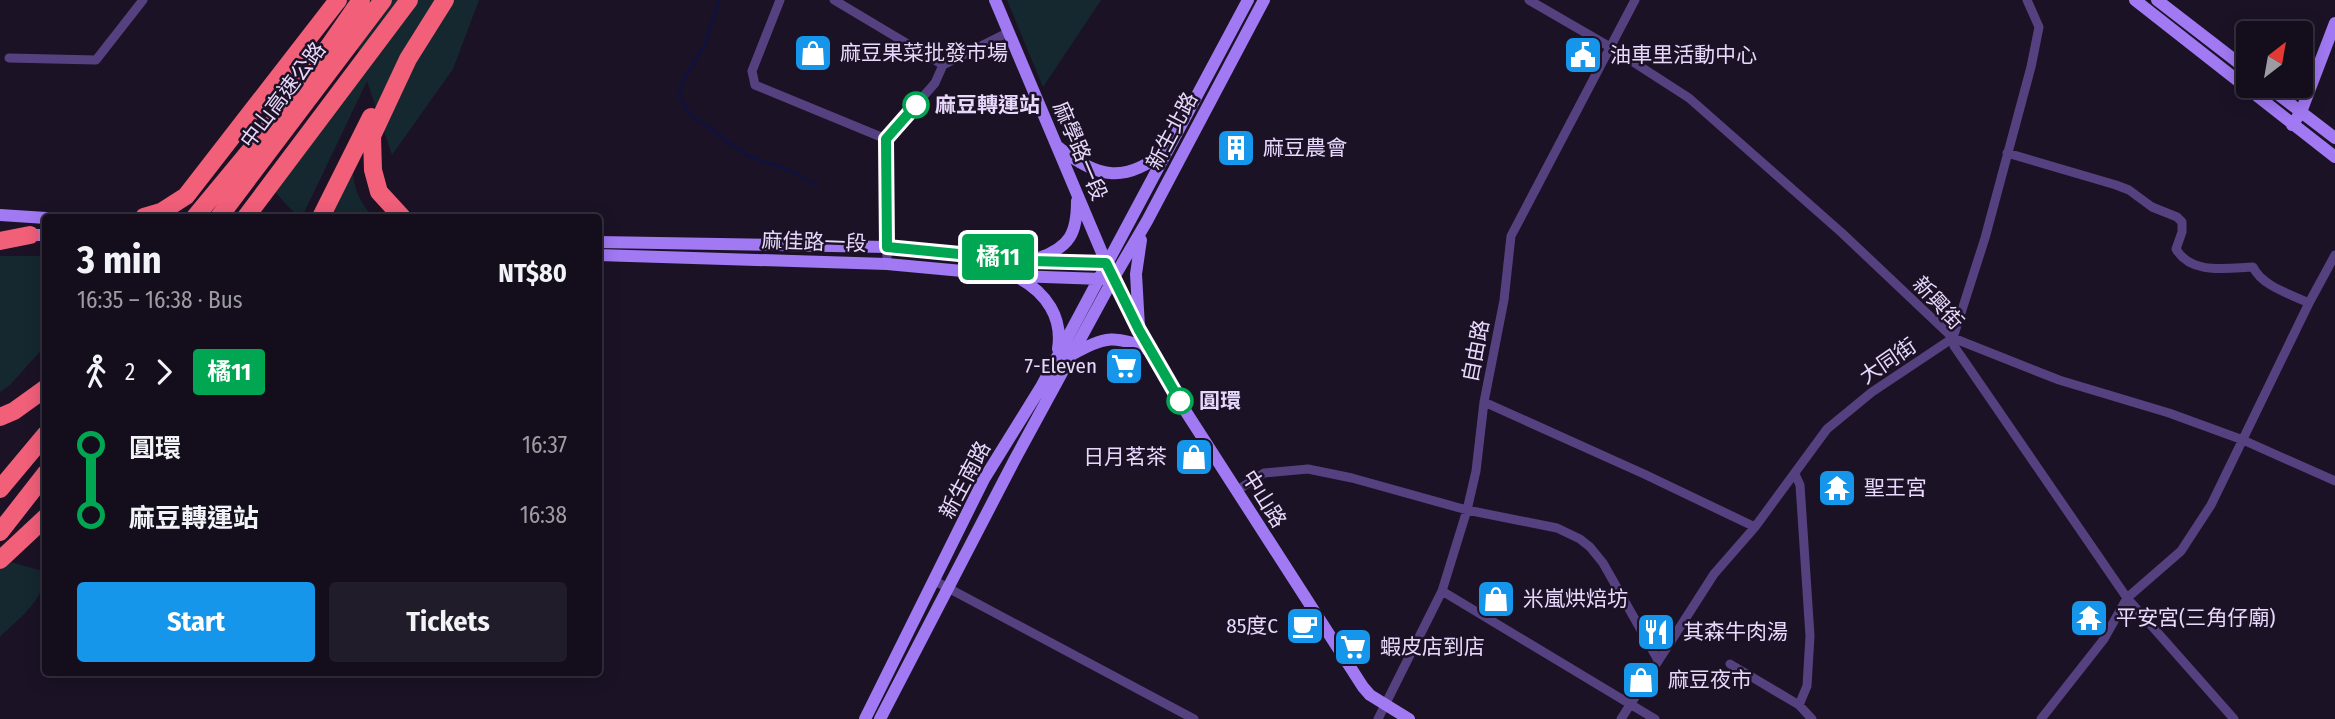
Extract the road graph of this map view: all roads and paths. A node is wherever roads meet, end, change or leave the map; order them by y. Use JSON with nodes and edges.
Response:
{"nodes":[{"id":1,"x":142,"y":0,"type":"edge"},
{"id":2,"x":338,"y":0,"type":"edge"},
{"id":3,"x":361,"y":0,"type":"edge"},
{"id":4,"x":383,"y":0,"type":"edge"},
{"id":5,"x":409,"y":0,"type":"edge"},
{"id":6,"x":446,"y":0,"type":"edge"},
{"id":7,"x":780,"y":0,"type":"edge"},
{"id":8,"x":834,"y":0,"type":"edge"},
{"id":9,"x":995,"y":0,"type":"edge"},
{"id":10,"x":1248,"y":0,"type":"edge"},
{"id":11,"x":1264,"y":0,"type":"edge"},
{"id":12,"x":1529,"y":0,"type":"edge"},
{"id":13,"x":1635,"y":0,"type":"edge"},
{"id":14,"x":2027,"y":0,"type":"edge"},
{"id":15,"x":2135,"y":0,"type":"edge"},
{"id":16,"x":2158,"y":0,"type":"edge"},
{"id":17,"x":2335,"y":23,"type":"edge"},
{"id":18,"x":1009,"y":32,"type":"junction"},
{"id":19,"x":1611,"y":47,"type":"junction"},
{"id":20,"x":9,"y":58,"type":"dead end"},
{"id":21,"x":408,"y":59,"type":"junction"},
{"id":22,"x":2236,"y":61,"type":"edge"},
{"id":23,"x":943,"y":65,"type":"junction"},
{"id":24,"x":2283,"y":98,"type":"edge"},
{"id":25,"x":2301,"y":112,"type":"junction"},
{"id":26,"x":2292,"y":125,"type":"junction"},
{"id":27,"x":2335,"y":138,"type":"edge"},
{"id":28,"x":886,"y":139,"type":"junction"},
{"id":29,"x":1171,"y":145,"type":"junction"},
{"id":30,"x":1058,"y":146,"type":"junction"},
{"id":31,"x":2007,"y":153,"type":"junction"},
{"id":32,"x":2335,"y":157,"type":"edge"},
{"id":33,"x":1076,"y":194,"type":"junction"},
{"id":34,"x":154,"y":214,"type":"edge"},
{"id":35,"x":197,"y":214,"type":"edge"},
{"id":36,"x":221,"y":214,"type":"edge"},
{"id":37,"x":249,"y":214,"type":"edge"},
{"id":38,"x":323,"y":214,"type":"edge"},
{"id":39,"x":399,"y":214,"type":"edge"},
{"id":40,"x":0,"y":215,"type":"edge"},
{"id":41,"x":42,"y":218,"type":"edge"},
{"id":42,"x":1147,"y":221,"type":"junction"},
{"id":43,"x":0,"y":233,"type":"edge"},
{"id":44,"x":38,"y":235,"type":"edge"},
{"id":45,"x":0,"y":241,"type":"edge"},
{"id":46,"x":602,"y":242,"type":"edge"},
{"id":47,"x":887,"y":247,"type":"junction"},
{"id":48,"x":2335,"y":255,"type":"edge"},
{"id":49,"x":602,"y":256,"type":"edge"},
{"id":50,"x":1032,"y":261,"type":"junction"},
{"id":51,"x":1106,"y":263,"type":"junction"},
{"id":52,"x":887,"y":264,"type":"junction"},
{"id":53,"x":1016,"y":276,"type":"junction"},
{"id":54,"x":1098,"y":279,"type":"junction"},
{"id":55,"x":1113,"y":279,"type":"junction"},
{"id":56,"x":2309,"y":303,"type":"junction"},
{"id":57,"x":1139,"y":330,"type":"junction"},
{"id":58,"x":1953,"y":338,"type":"junction"},
{"id":59,"x":1151,"y":351,"type":"junction"},
{"id":60,"x":1071,"y":355,"type":"junction"},
{"id":61,"x":1056,"y":357,"type":"junction"},
{"id":62,"x":42,"y":391,"type":"edge"},
{"id":63,"x":1484,"y":402,"type":"junction"},
{"id":64,"x":0,"y":417,"type":"edge"},
{"id":65,"x":42,"y":439,"type":"edge"},
{"id":66,"x":2243,"y":440,"type":"junction"},
{"id":67,"x":1796,"y":474,"type":"junction"},
{"id":68,"x":42,"y":478,"type":"edge"},
{"id":69,"x":2335,"y":481,"type":"edge"},
{"id":70,"x":0,"y":489,"type":"edge"},
{"id":71,"x":1236,"y":491,"type":"junction"},
{"id":72,"x":1467,"y":510,"type":"junction"},
{"id":73,"x":42,"y":521,"type":"edge"},
{"id":74,"x":1755,"y":527,"type":"junction"},
{"id":75,"x":0,"y":532,"type":"edge"},
{"id":76,"x":0,"y":560,"type":"edge"},
{"id":77,"x":935,"y":581,"type":"junction"},
{"id":78,"x":948,"y":588,"type":"junction"},
{"id":79,"x":1442,"y":591,"type":"junction"},
{"id":80,"x":2127,"y":598,"type":"junction"},
{"id":81,"x":1658,"y":660,"type":"junction"},
{"id":82,"x":1730,"y":664,"type":"dead end"},
{"id":83,"x":1631,"y":704,"type":"junction"},
{"id":84,"x":1386,"y":705,"type":"junction"},
{"id":85,"x":1799,"y":705,"type":"junction"},
{"id":86,"x":865,"y":719,"type":"edge"},
{"id":87,"x":880,"y":719,"type":"edge"},
{"id":88,"x":1194,"y":719,"type":"edge"},
{"id":89,"x":1378,"y":719,"type":"edge"},
{"id":90,"x":1409,"y":719,"type":"edge"},
{"id":91,"x":1621,"y":719,"type":"edge"},
{"id":92,"x":1655,"y":719,"type":"edge"},
{"id":93,"x":1811,"y":719,"type":"edge"},
{"id":94,"x":2041,"y":719,"type":"edge"},
{"id":95,"x":2234,"y":719,"type":"edge"}],
"edges":[{"from":1,"to":20,"type":"street"},
{"from":2,"to":34,"type":"highway"},
{"from":3,"to":35,"type":"highway"},
{"from":4,"to":36,"type":"highway","name":"中山高速公路"},
{"from":5,"to":37,"type":"highway","name":"中山高速公路"},
{"from":6,"to":21,"type":"highway"},
{"from":7,"to":28,"type":"street"},
{"from":8,"to":23,"type":"street"},
{"from":9,"to":18,"type":"main road","name":"麻學路一段"},
{"from":10,"to":29,"type":"main road","name":"新生北路"},
{"from":11,"to":42,"type":"main road","name":"新生北路"},
{"from":12,"to":19,"type":"street","name":"新興街"},
{"from":13,"to":19,"type":"street","name":"自由路"},
{"from":14,"to":31,"type":"street"},
{"from":15,"to":26,"type":"main road"},
{"from":16,"to":22,"type":"main road"},
{"from":17,"to":25,"type":"main road"},
{"from":18,"to":23,"type":"street"},
{"from":18,"to":30,"type":"main road","name":"麻學路一段"},
{"from":19,"to":58,"type":"street","name":"新興街"},
{"from":19,"to":63,"type":"street","name":"自由路"},
{"from":21,"to":38,"type":"highway"},
{"from":21,"to":39,"type":"highway"},
{"from":23,"to":28,"type":"street"},
{"from":24,"to":25,"type":"main road"},
{"from":25,"to":26,"type":"main road"},
{"from":25,"to":27,"type":"main road"},
{"from":26,"to":32,"type":"main road"},
{"from":28,"to":47,"type":"street"},
{"from":29,"to":30,"type":"main road"},
{"from":29,"to":51,"type":"main road","name":"新生北路"},
{"from":30,"to":33,"type":"main road","name":"麻學路一段"},
{"from":31,"to":56,"type":"street"},
{"from":31,"to":58,"type":"street"},
{"from":33,"to":50,"type":"main road"},
{"from":33,"to":51,"type":"main road","name":"麻學路一段"},
{"from":40,"to":41,"type":"main road"},
{"from":42,"to":55,"type":"main road","name":"新生北路"},
{"from":42,"to":57,"type":"main road"},
{"from":43,"to":44,"type":"main road"},
{"from":44,"to":45,"type":"highway"},
{"from":46,"to":47,"type":"main road","name":"麻佳路一段"},
{"from":47,"to":50,"type":"main road","name":"麻佳路一段"},
{"from":47,"to":52,"type":"street"},
{"from":48,"to":56,"type":"street"},
{"from":49,"to":52,"type":"main road","name":"麻佳路一段"},
{"from":50,"to":51,"type":"main road","name":"麻佳路一段"},
{"from":51,"to":54,"type":"main road","name":"新生南路"},
{"from":51,"to":55,"type":"main road","name":"麻學路一段"},
{"from":52,"to":53,"type":"main road","name":"麻佳路一段"},
{"from":53,"to":54,"type":"main road","name":"麻佳路一段"},
{"from":53,"to":61,"type":"main road"},
{"from":54,"to":55,"type":"main road","name":"麻佳路一段"},
{"from":54,"to":61,"type":"main road","name":"新生南路"},
{"from":55,"to":57,"type":"main road","name":"中山路"},
{"from":55,"to":60,"type":"main road","name":"新生南路"},
{"from":56,"to":66,"type":"street"},
{"from":57,"to":59,"type":"main road","name":"中山路"},
{"from":58,"to":66,"type":"street"},
{"from":58,"to":67,"type":"street","name":"大同街"},
{"from":58,"to":80,"type":"street","name":"新興街"},
{"from":59,"to":60,"type":"main road"},
{"from":59,"to":71,"type":"main road","name":"中山路"},
{"from":60,"to":78,"type":"main road","name":"新生南路"},
{"from":61,"to":77,"type":"main road","name":"新生南路"},
{"from":62,"to":64,"type":"highway"},
{"from":63,"to":72,"type":"street","name":"自由路"},
{"from":63,"to":74,"type":"street"},
{"from":65,"to":70,"type":"highway"},
{"from":66,"to":69,"type":"street"},
{"from":66,"to":80,"type":"street"},
{"from":67,"to":74,"type":"street","name":"大同街"},
{"from":67,"to":85,"type":"street"},
{"from":68,"to":75,"type":"highway"},
{"from":71,"to":72,"type":"street"},
{"from":71,"to":84,"type":"main road","name":"中山路"},
{"from":72,"to":79,"type":"street","name":"自由路"},
{"from":72,"to":81,"type":"street"},
{"from":73,"to":76,"type":"highway"},
{"from":74,"to":81,"type":"street","name":"大同街"},
{"from":77,"to":78,"type":"street"},
{"from":77,"to":86,"type":"main road","name":"新生南路"},
{"from":78,"to":87,"type":"main road","name":"新生南路"},
{"from":78,"to":88,"type":"street"},
{"from":79,"to":83,"type":"street"},
{"from":79,"to":84,"type":"street","name":"自由路"},
{"from":80,"to":94,"type":"street"},
{"from":80,"to":95,"type":"street","name":"新興街"},
{"from":81,"to":83,"type":"street","name":"大同街"},
{"from":82,"to":85,"type":"street"},
{"from":83,"to":91,"type":"street","name":"大同街"},
{"from":83,"to":92,"type":"street"},
{"from":84,"to":89,"type":"street","name":"自由路"},
{"from":84,"to":90,"type":"main road","name":"中山路"},
{"from":85,"to":93,"type":"street"}]}
